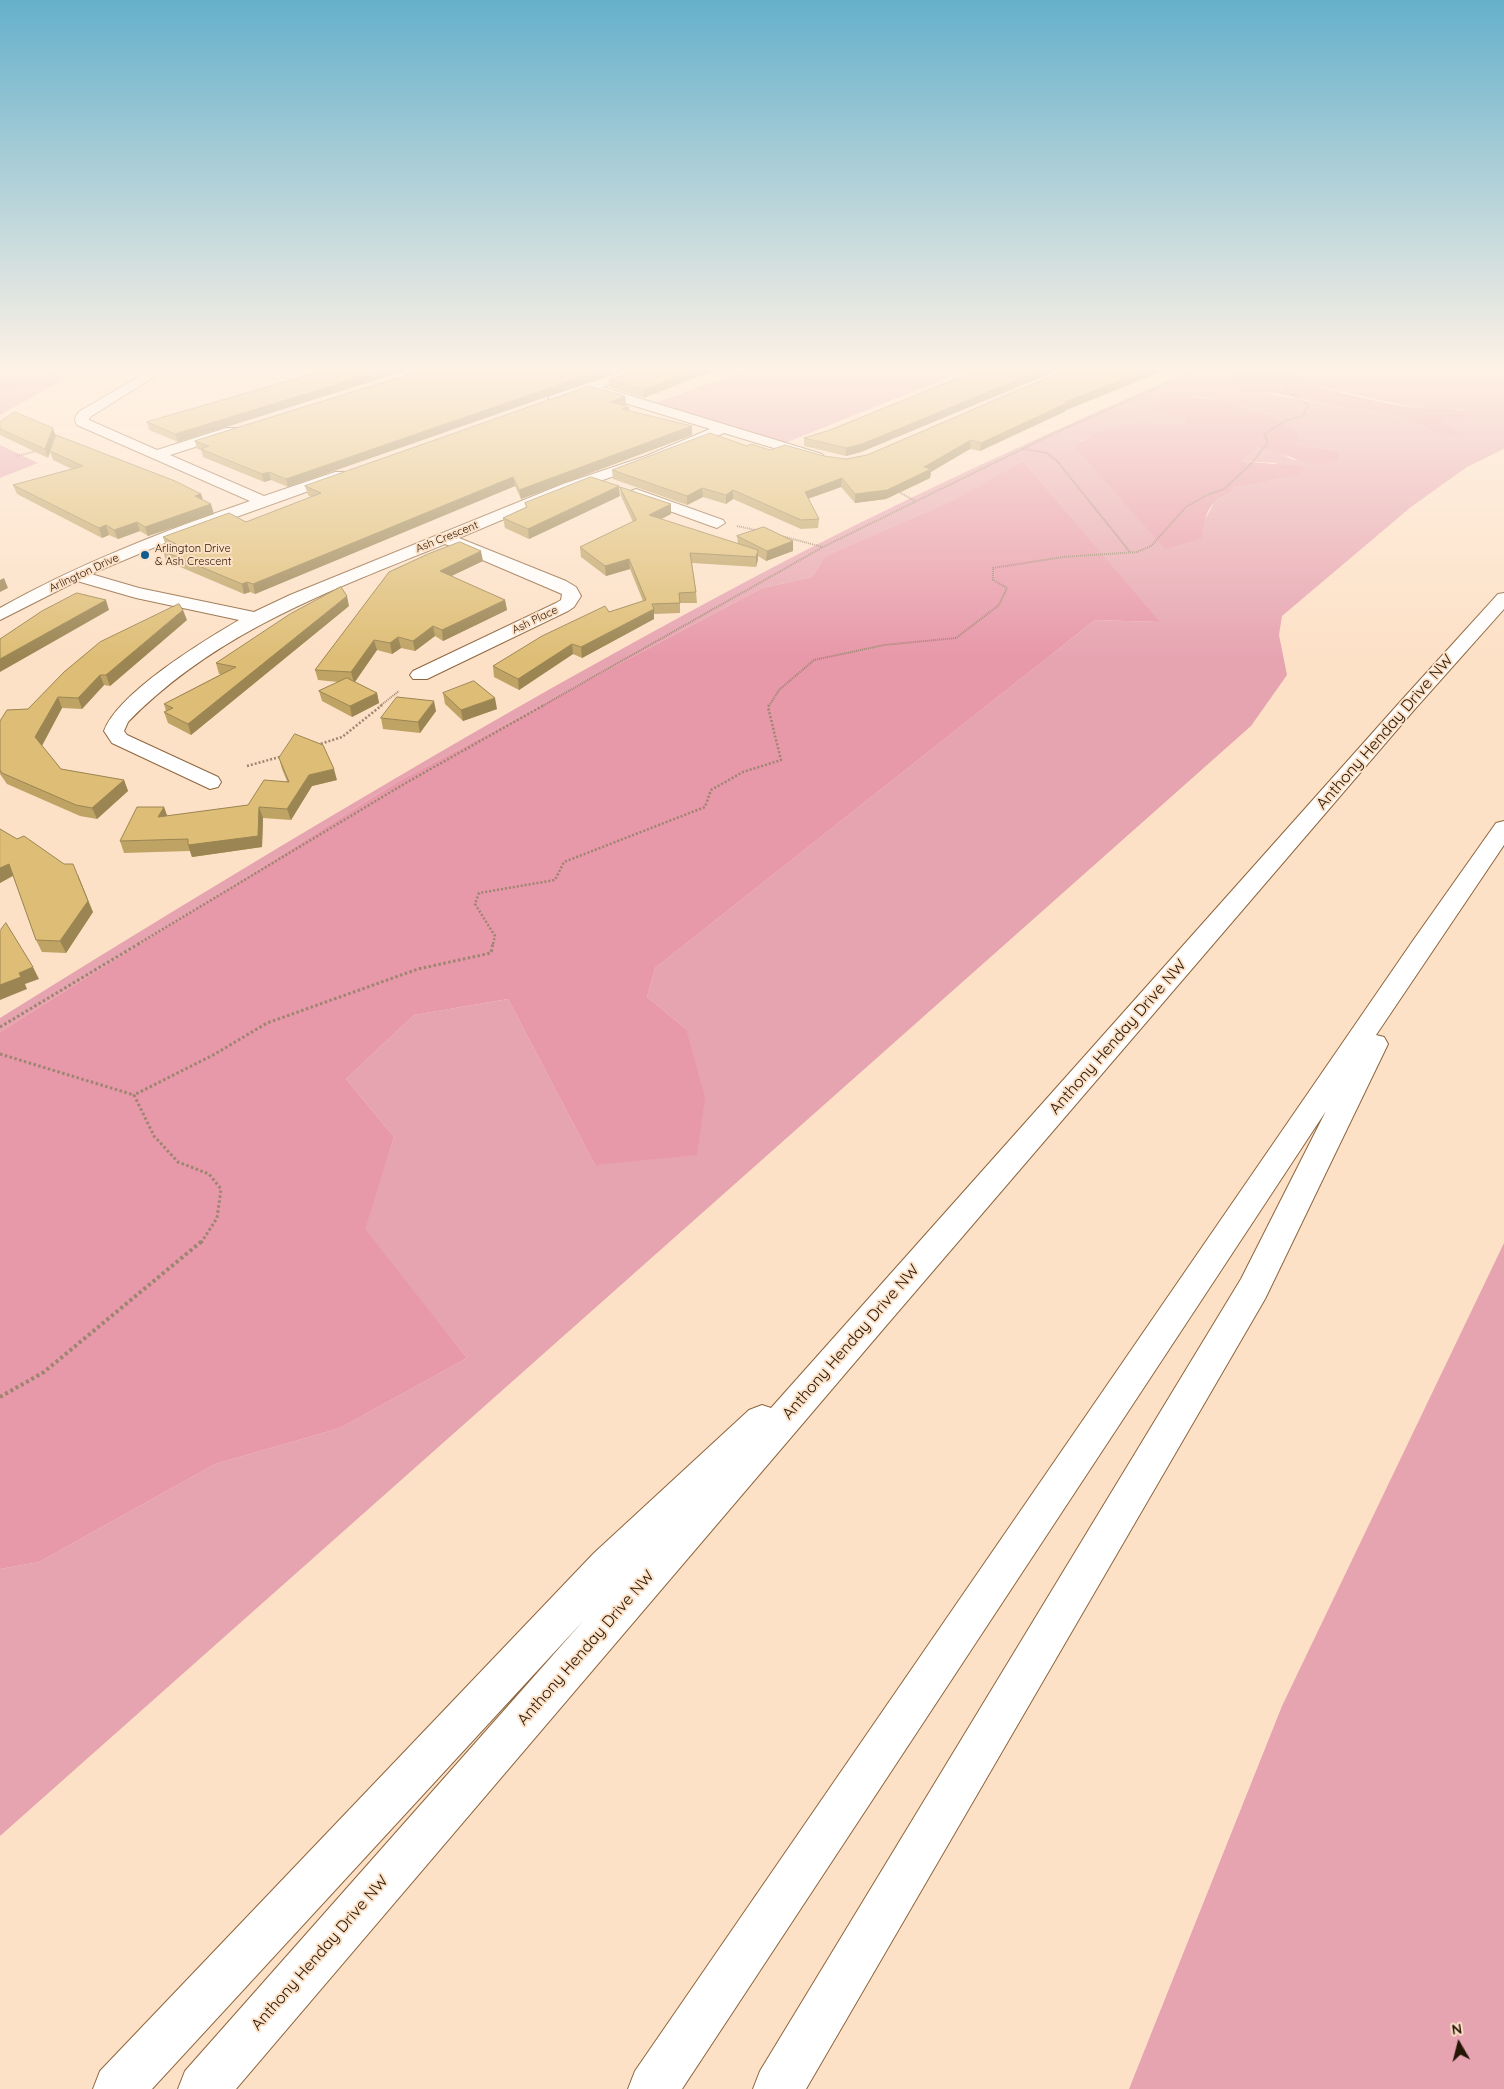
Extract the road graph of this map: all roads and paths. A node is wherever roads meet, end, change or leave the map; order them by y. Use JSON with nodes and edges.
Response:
{"nodes":[{"id":1,"x":176,"y":463,"type":"edge"},
{"id":2,"x":636,"y":463,"type":"edge"},
{"id":3,"x":994,"y":463,"type":"edge"},
{"id":4,"x":1059,"y":463,"type":"edge"},
{"id":5,"x":1251,"y":463,"type":"edge"},
{"id":6,"x":357,"y":470,"type":"edge"},
{"id":7,"x":593,"y":479,"type":"junction"},
{"id":8,"x":893,"y":490,"type":"edge"},
{"id":9,"x":264,"y":502,"type":"junction"},
{"id":10,"x":916,"y":502,"type":"junction"},
{"id":11,"x":717,"y":524,"type":"joint"},
{"id":12,"x":767,"y":532,"type":"edge"},
{"id":13,"x":776,"y":535,"type":"edge"},
{"id":14,"x":445,"y":537,"type":"junction"},
{"id":15,"x":823,"y":547,"type":"junction"},
{"id":16,"x":1130,"y":552,"type":"junction"},
{"id":17,"x":78,"y":576,"type":"junction"},
{"id":18,"x":1504,"y":598,"type":"edge"},
{"id":19,"x":0,"y":615,"type":"edge"},
{"id":20,"x":255,"y":618,"type":"junction"},
{"id":21,"x":420,"y":675,"type":"dead end"},
{"id":22,"x":399,"y":691,"type":"dead end"},
{"id":23,"x":311,"y":747,"type":"edge"},
{"id":24,"x":284,"y":755,"type":"edge"},
{"id":25,"x":248,"y":766,"type":"dead end"},
{"id":26,"x":210,"y":782,"type":"dead end"},
{"id":27,"x":1504,"y":828,"type":"edge"},
{"id":28,"x":1421,"y":948,"type":"junction"},
{"id":29,"x":0,"y":1027,"type":"edge"},
{"id":30,"x":0,"y":1054,"type":"edge"},
{"id":31,"x":134,"y":1095,"type":"junction"},
{"id":32,"x":873,"y":1317,"type":"junction"},
{"id":33,"x":0,"y":1398,"type":"edge"},
{"id":34,"x":118,"y":2089,"type":"edge"},
{"id":35,"x":202,"y":2089,"type":"edge"},
{"id":36,"x":653,"y":2089,"type":"edge"},
{"id":37,"x":778,"y":2089,"type":"edge"}],
"edges":[{"from":1,"to":9,"type":"main road"},
{"from":2,"to":7,"type":"main road","name":"Ash Crescent"},
{"from":3,"to":10,"type":"path"},
{"from":4,"to":16,"type":"path"},
{"from":5,"to":16,"type":"path"},
{"from":6,"to":9,"type":"main road","name":"Arlington Drive"},
{"from":7,"to":11,"type":"main road"},
{"from":7,"to":14,"type":"main road","name":"Ash Crescent"},
{"from":8,"to":10,"type":"path"},
{"from":9,"to":17,"type":"main road","name":"Arlington Drive"},
{"from":10,"to":15,"type":"path"},
{"from":11,"to":12,"type":"path"},
{"from":13,"to":15,"type":"path"},
{"from":14,"to":20,"type":"main road","name":"Ash Crescent"},
{"from":14,"to":21,"type":"main road","name":"Ash Place"},
{"from":15,"to":29,"type":"path"},
{"from":16,"to":31,"type":"path"},
{"from":17,"to":19,"type":"main road","name":"Arlington Drive"},
{"from":17,"to":20,"type":"main road"},
{"from":18,"to":32,"type":"main road","name":"Anthony Henday Drive NW"},
{"from":20,"to":26,"type":"main road","name":"Ash Crescent"},
{"from":22,"to":23,"type":"path"},
{"from":24,"to":25,"type":"path"},
{"from":27,"to":28,"type":"main road"},
{"from":28,"to":36,"type":"main road"},
{"from":28,"to":37,"type":"main road"},
{"from":30,"to":31,"type":"path"},
{"from":31,"to":33,"type":"path"},
{"from":32,"to":34,"type":"main road"},
{"from":32,"to":35,"type":"main road","name":"Anthony Henday Drive NW"}]}
